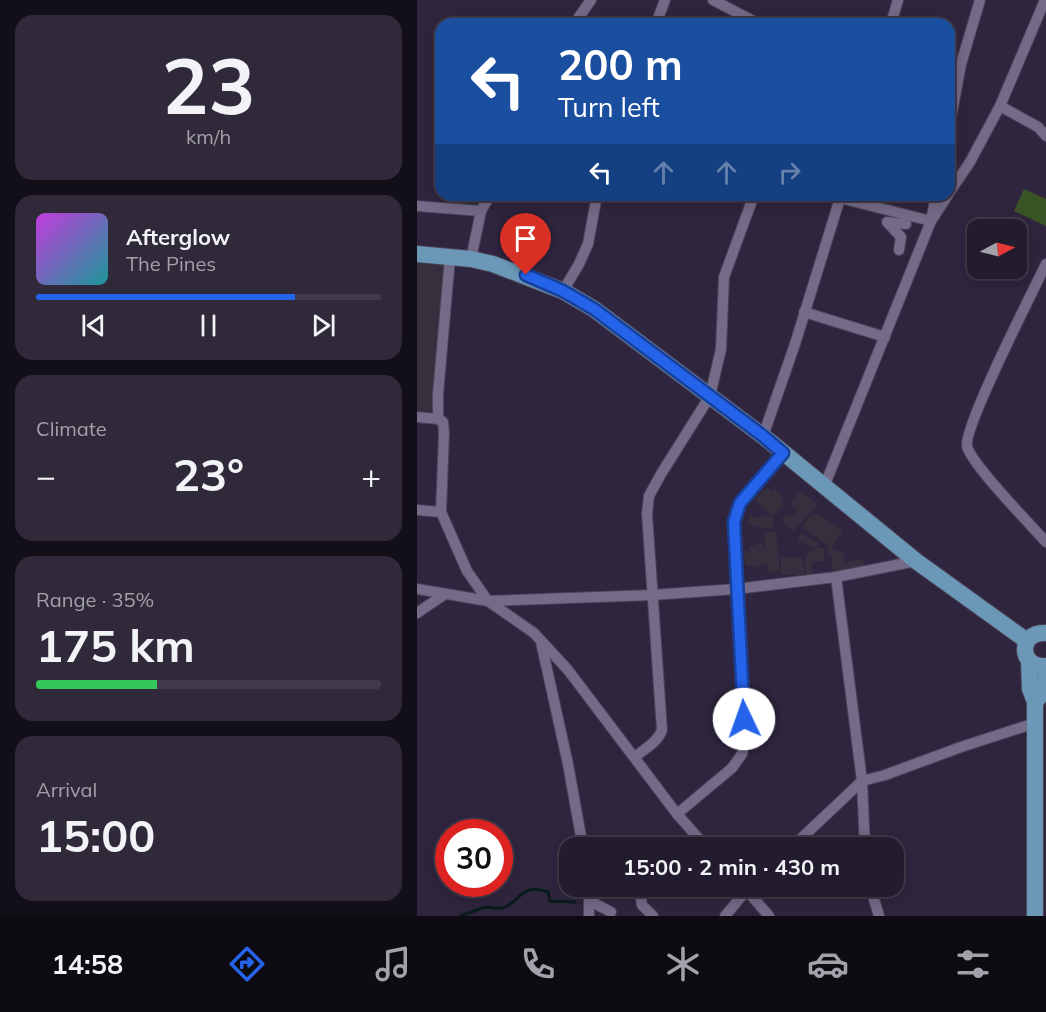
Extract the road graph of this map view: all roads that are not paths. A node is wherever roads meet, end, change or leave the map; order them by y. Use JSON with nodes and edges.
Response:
{"nodes":[{"id":1,"x":591,"y":0,"type":"edge"},
{"id":2,"x":665,"y":0,"type":"edge"},
{"id":3,"x":713,"y":0,"type":"edge"},
{"id":4,"x":898,"y":0,"type":"edge"},
{"id":5,"x":980,"y":0,"type":"edge"},
{"id":6,"x":1045,"y":0,"type":"edge"},
{"id":7,"x":578,"y":18,"type":"edge"},
{"id":8,"x":658,"y":18,"type":"edge"},
{"id":9,"x":748,"y":18,"type":"edge"},
{"id":10,"x":893,"y":18,"type":"edge"},
{"id":11,"x":955,"y":95,"type":"edge"},
{"id":12,"x":1000,"y":106,"type":"junction"},
{"id":13,"x":1043,"y":129,"type":"edge"},
{"id":14,"x":955,"y":185,"type":"edge"},
{"id":15,"x":486,"y":201,"type":"edge"},
{"id":16,"x":596,"y":201,"type":"edge"},
{"id":17,"x":752,"y":201,"type":"edge"},
{"id":18,"x":840,"y":201,"type":"edge"},
{"id":19,"x":853,"y":201,"type":"edge"},
{"id":20,"x":935,"y":201,"type":"edge"},
{"id":21,"x":944,"y":201,"type":"edge"},
{"id":22,"x":417,"y":206,"type":"edge"},
{"id":23,"x":480,"y":211,"type":"junction"},
{"id":24,"x":908,"y":220,"type":"junction"},
{"id":25,"x":931,"y":222,"type":"junction"},
{"id":26,"x":905,"y":239,"type":"junction"},
{"id":27,"x":899,"y":250,"type":"dead end"},
{"id":28,"x":417,"y":254,"type":"edge"},
{"id":29,"x":450,"y":258,"type":"junction"},
{"id":30,"x":471,"y":259,"type":"junction"},
{"id":31,"x":1046,"y":264,"type":"edge"},
{"id":32,"x":563,"y":291,"type":"junction"},
{"id":33,"x":804,"y":312,"type":"junction"},
{"id":34,"x":885,"y":337,"type":"junction"},
{"id":35,"x":710,"y":396,"type":"junction"},
{"id":36,"x":417,"y":417,"type":"edge"},
{"id":37,"x":438,"y":419,"type":"junction"},
{"id":38,"x":763,"y":436,"type":"junction"},
{"id":39,"x":783,"y":453,"type":"junction"},
{"id":40,"x":823,"y":487,"type":"junction"},
{"id":41,"x":417,"y":510,"type":"edge"},
{"id":42,"x":441,"y":512,"type":"junction"},
{"id":43,"x":1046,"y":542,"type":"edge"},
{"id":44,"x":916,"y":561,"type":"junction"},
{"id":45,"x":836,"y":577,"type":"junction"},
{"id":46,"x":417,"y":589,"type":"edge"},
{"id":47,"x":736,"y":589,"type":"junction"},
{"id":48,"x":445,"y":594,"type":"junction"},
{"id":49,"x":652,"y":595,"type":"junction"},
{"id":50,"x":488,"y":601,"type":"junction"},
{"id":51,"x":417,"y":613,"type":"edge"},
{"id":52,"x":1046,"y":632,"type":"edge"},
{"id":53,"x":1027,"y":641,"type":"junction"},
{"id":54,"x":541,"y":642,"type":"junction"},
{"id":55,"x":1029,"y":661,"type":"junction"},
{"id":56,"x":1046,"y":666,"type":"edge"},
{"id":57,"x":1046,"y":674,"type":"edge"},
{"id":58,"x":1035,"y":702,"type":"junction"},
{"id":59,"x":1035,"y":723,"type":"junction"},
{"id":60,"x":635,"y":757,"type":"junction"},
{"id":61,"x":862,"y":781,"type":"junction"},
{"id":62,"x":677,"y":814,"type":"junction"},
{"id":63,"x":581,"y":837,"type":"edge"},
{"id":64,"x":697,"y":837,"type":"edge"},
{"id":65,"x":803,"y":837,"type":"edge"},
{"id":66,"x":865,"y":837,"type":"edge"},
{"id":67,"x":590,"y":897,"type":"edge"},
{"id":68,"x":739,"y":897,"type":"edge"},
{"id":69,"x":753,"y":897,"type":"edge"},
{"id":70,"x":873,"y":897,"type":"edge"},
{"id":71,"x":641,"y":899,"type":"dead end"},
{"id":72,"x":590,"y":902,"type":"junction"},
{"id":73,"x":611,"y":912,"type":"dead end"},
{"id":74,"x":589,"y":916,"type":"edge"},
{"id":75,"x":653,"y":916,"type":"edge"},
{"id":76,"x":725,"y":916,"type":"edge"},
{"id":77,"x":769,"y":916,"type":"edge"},
{"id":78,"x":879,"y":916,"type":"edge"},
{"id":79,"x":1035,"y":916,"type":"edge"}],
"edges":[{"from":1,"to":7,"type":"street"},
{"from":2,"to":8,"type":"street"},
{"from":3,"to":9,"type":"street"},
{"from":4,"to":10,"type":"street"},
{"from":5,"to":11,"type":"street"},
{"from":6,"to":12,"type":"street"},
{"from":12,"to":13,"type":"street"},
{"from":12,"to":14,"type":"street"},
{"from":15,"to":23,"type":"street"},
{"from":16,"to":32,"type":"street"},
{"from":17,"to":35,"type":"street"},
{"from":18,"to":33,"type":"street"},
{"from":19,"to":24,"type":"street"},
{"from":20,"to":25,"type":"street"},
{"from":21,"to":25,"type":"street"},
{"from":22,"to":23,"type":"street"},
{"from":23,"to":30,"type":"street"},
{"from":24,"to":25,"type":"street"},
{"from":24,"to":26,"type":"street"},
{"from":24,"to":26,"type":"street"},
{"from":25,"to":34,"type":"street"},
{"from":26,"to":27,"type":"street"},
{"from":28,"to":29,"type":"main road"},
{"from":29,"to":30,"type":"main road"},
{"from":29,"to":37,"type":"street"},
{"from":30,"to":32,"type":"main road"},
{"from":31,"to":43,"type":"street"},
{"from":32,"to":35,"type":"main road"},
{"from":33,"to":34,"type":"street"},
{"from":33,"to":38,"type":"street"},
{"from":34,"to":40,"type":"street"},
{"from":35,"to":38,"type":"main road"},
{"from":35,"to":49,"type":"street"},
{"from":36,"to":37,"type":"street"},
{"from":37,"to":42,"type":"street"},
{"from":38,"to":39,"type":"main road"},
{"from":39,"to":40,"type":"main road"},
{"from":39,"to":47,"type":"street"},
{"from":40,"to":44,"type":"main road"},
{"from":41,"to":42,"type":"street"},
{"from":42,"to":50,"type":"street"},
{"from":44,"to":45,"type":"street"},
{"from":44,"to":53,"type":"main road"},
{"from":45,"to":47,"type":"street"},
{"from":45,"to":61,"type":"street"},
{"from":46,"to":48,"type":"street"},
{"from":47,"to":49,"type":"street"},
{"from":47,"to":62,"type":"street"},
{"from":48,"to":50,"type":"street"},
{"from":48,"to":51,"type":"street"},
{"from":49,"to":50,"type":"street"},
{"from":49,"to":60,"type":"street"},
{"from":50,"to":54,"type":"street"},
{"from":52,"to":53,"type":"main road"},
{"from":53,"to":55,"type":"main road"},
{"from":54,"to":60,"type":"street"},
{"from":54,"to":63,"type":"street"},
{"from":55,"to":56,"type":"main road"},
{"from":55,"to":58,"type":"main road"},
{"from":57,"to":58,"type":"main road"},
{"from":58,"to":59,"type":"main road"},
{"from":59,"to":61,"type":"street"},
{"from":59,"to":79,"type":"main road"},
{"from":60,"to":62,"type":"street"},
{"from":61,"to":65,"type":"street"},
{"from":61,"to":66,"type":"street"},
{"from":62,"to":64,"type":"street"},
{"from":67,"to":72,"type":"street"},
{"from":68,"to":76,"type":"street"},
{"from":69,"to":77,"type":"street"},
{"from":70,"to":78,"type":"street"},
{"from":71,"to":75,"type":"street"},
{"from":72,"to":73,"type":"street"},
{"from":72,"to":74,"type":"street"}]}
